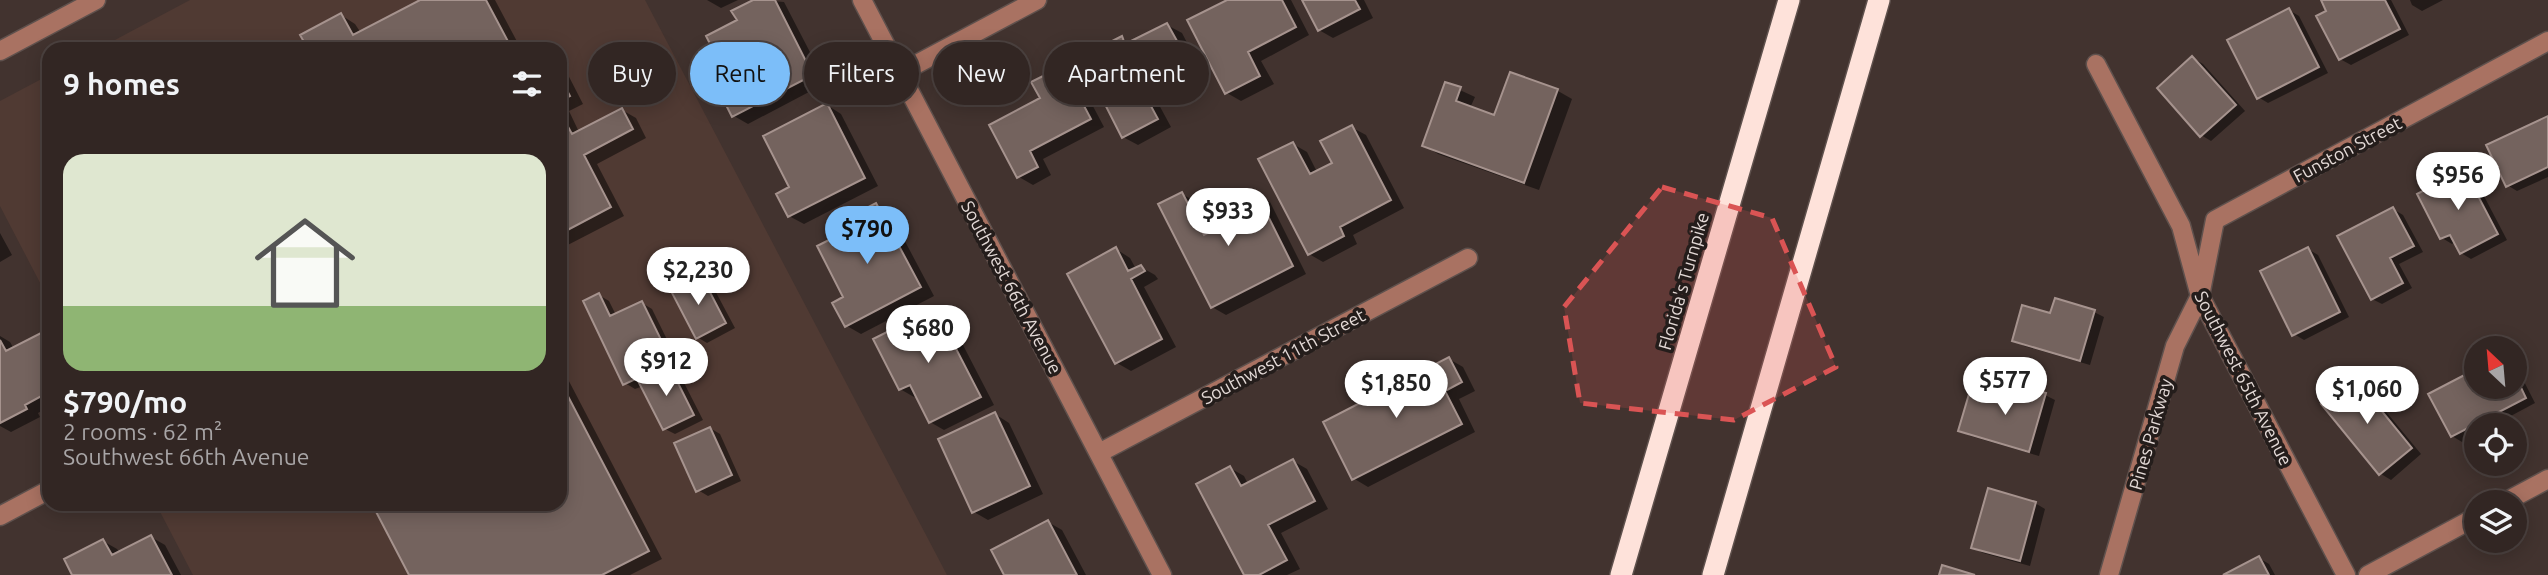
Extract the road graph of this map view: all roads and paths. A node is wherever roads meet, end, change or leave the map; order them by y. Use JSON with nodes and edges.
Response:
{"nodes":[{"id":1,"x":96,"y":0,"type":"edge"},
{"id":2,"x":862,"y":0,"type":"edge"},
{"id":3,"x":1037,"y":0,"type":"edge"},
{"id":4,"x":1789,"y":0,"type":"edge"},
{"id":5,"x":1879,"y":0,"type":"edge"},
{"id":6,"x":2548,"y":41,"type":"edge"},
{"id":7,"x":884,"y":42,"type":"edge"},
{"id":8,"x":1,"y":49,"type":"edge"},
{"id":9,"x":919,"y":63,"type":"edge"},
{"id":10,"x":2096,"y":64,"type":"dead end"},
{"id":11,"x":917,"y":105,"type":"edge"},
{"id":12,"x":1468,"y":258,"type":"dead end"},
{"id":13,"x":2200,"y":296,"type":"junction"},
{"id":14,"x":1099,"y":453,"type":"junction"},
{"id":15,"x":2548,"y":479,"type":"edge"},
{"id":16,"x":2527,"y":490,"type":"edge"},
{"id":17,"x":42,"y":494,"type":"edge"},
{"id":18,"x":0,"y":516,"type":"edge"},
{"id":19,"x":2464,"y":523,"type":"edge"},
{"id":20,"x":1162,"y":575,"type":"edge"},
{"id":21,"x":1621,"y":575,"type":"edge"},
{"id":22,"x":1713,"y":575,"type":"edge"},
{"id":23,"x":2109,"y":575,"type":"edge"},
{"id":24,"x":2346,"y":575,"type":"edge"},
{"id":25,"x":2368,"y":575,"type":"edge"}],
"edges":[{"from":1,"to":8,"type":"street"},
{"from":2,"to":7,"type":"street","name":"Southwest 66th Avenue"},
{"from":3,"to":9,"type":"street"},
{"from":4,"to":21,"type":"highway","name":"Florida's Turnpike"},
{"from":5,"to":22,"type":"highway"},
{"from":6,"to":13,"type":"street","name":"Funston Street"},
{"from":10,"to":13,"type":"street","name":"Southwest 65th Avenue"},
{"from":11,"to":14,"type":"street","name":"Southwest 66th Avenue"},
{"from":12,"to":14,"type":"street","name":"Southwest 11th Street"},
{"from":13,"to":23,"type":"street","name":"Pines Parkway"},
{"from":13,"to":24,"type":"street","name":"Southwest 65th Avenue"},
{"from":14,"to":20,"type":"street","name":"Southwest 66th Avenue"},
{"from":15,"to":16,"type":"street"},
{"from":17,"to":18,"type":"street"},
{"from":19,"to":25,"type":"street"}]}
